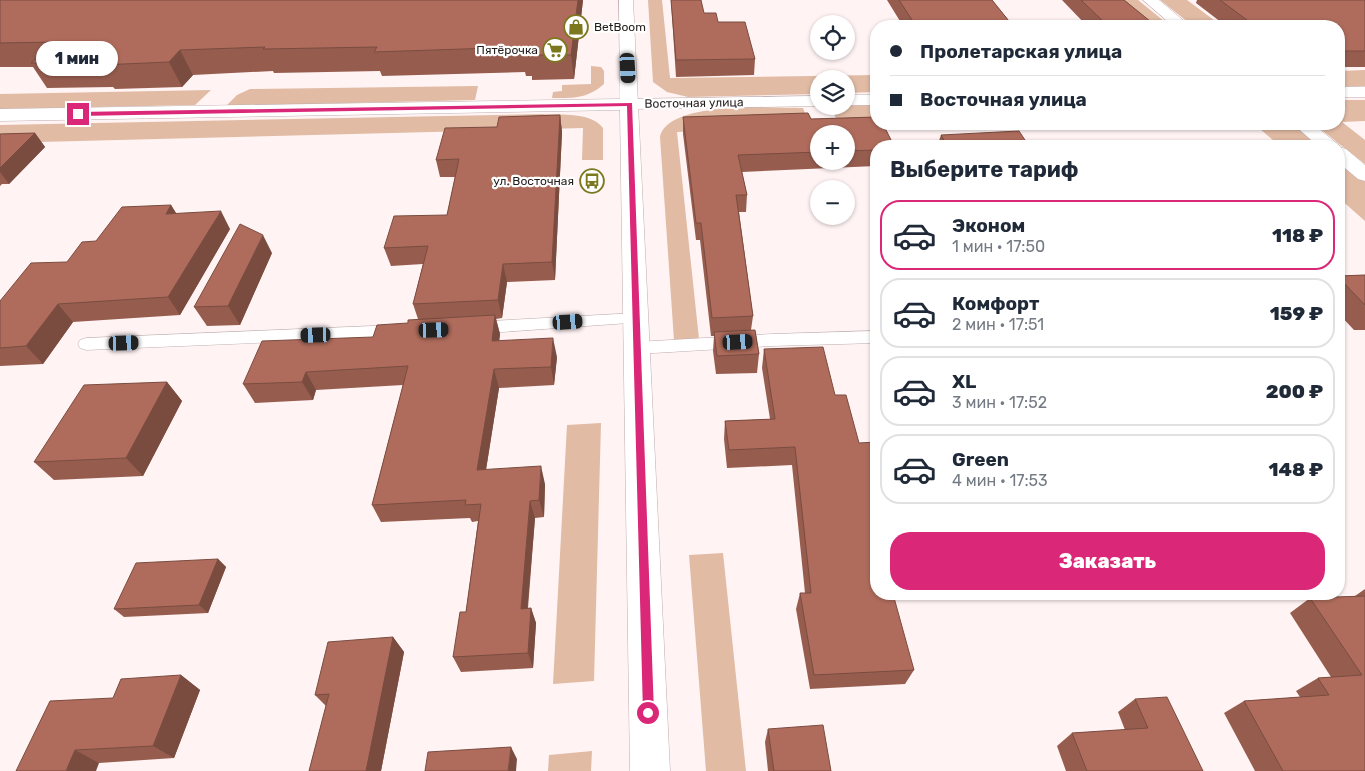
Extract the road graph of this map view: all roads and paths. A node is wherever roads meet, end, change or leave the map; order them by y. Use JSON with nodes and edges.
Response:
{"nodes":[{"id":1,"x":626,"y":0,"type":"edge"},
{"id":2,"x":1150,"y":0,"type":"edge"},
{"id":3,"x":1175,"y":20,"type":"edge"},
{"id":4,"x":1345,"y":92,"type":"edge"},
{"id":5,"x":1365,"y":92,"type":"edge"},
{"id":6,"x":855,"y":100,"type":"edge"},
{"id":7,"x":870,"y":100,"type":"edge"},
{"id":8,"x":810,"y":101,"type":"edge"},
{"id":9,"x":630,"y":104,"type":"junction"},
{"id":10,"x":0,"y":115,"type":"edge"},
{"id":11,"x":1310,"y":130,"type":"edge"},
{"id":12,"x":1322,"y":140,"type":"edge"},
{"id":13,"x":1345,"y":159,"type":"edge"},
{"id":14,"x":1365,"y":175,"type":"edge"},
{"id":15,"x":637,"y":318,"type":"junction"},
{"id":16,"x":454,"y":329,"type":"edge"},
{"id":17,"x":414,"y":331,"type":"edge"},
{"id":18,"x":870,"y":337,"type":"edge"},
{"id":19,"x":86,"y":344,"type":"dead end"},
{"id":20,"x":637,"y":348,"type":"junction"},
{"id":21,"x":650,"y":771,"type":"edge"}],
"edges":[{"from":1,"to":9,"type":"street"},
{"from":2,"to":3,"type":"street"},
{"from":4,"to":5,"type":"street"},
{"from":6,"to":7,"type":"street"},
{"from":8,"to":9,"type":"street","name":"Восточная улица"},
{"from":9,"to":10,"type":"street","name":"Восточная улица"},
{"from":9,"to":15,"type":"street"},
{"from":11,"to":12,"type":"street"},
{"from":13,"to":14,"type":"street"},
{"from":15,"to":16,"type":"lane"},
{"from":15,"to":20,"type":"street"},
{"from":17,"to":19,"type":"lane"},
{"from":18,"to":20,"type":"lane"},
{"from":20,"to":21,"type":"street"}]}
